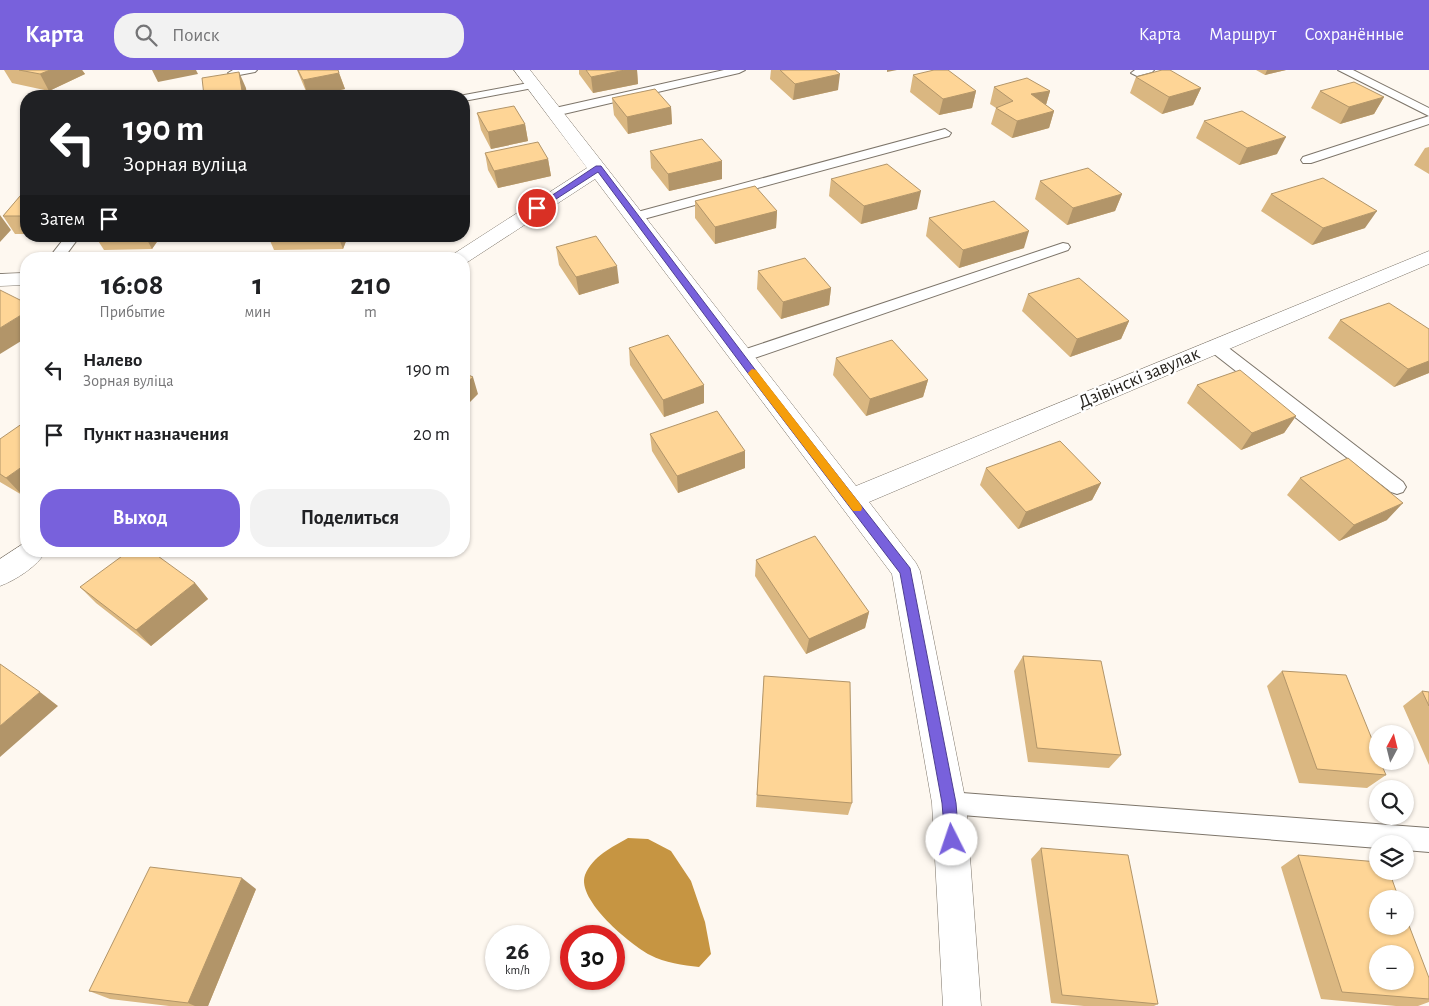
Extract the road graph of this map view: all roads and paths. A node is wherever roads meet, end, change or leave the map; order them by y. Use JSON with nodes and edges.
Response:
{"nodes":[{"id":1,"x":251,"y":70,"type":"edge"},
{"id":2,"x":739,"y":70,"type":"edge"},
{"id":3,"x":1344,"y":70,"type":"edge"},
{"id":4,"x":234,"y":73,"type":"edge"},
{"id":5,"x":528,"y":77,"type":"edge"},
{"id":6,"x":470,"y":96,"type":"edge"},
{"id":7,"x":555,"y":112,"type":"junction"},
{"id":8,"x":1429,"y":113,"type":"edge"},
{"id":9,"x":1429,"y":120,"type":"edge"},
{"id":10,"x":945,"y":133,"type":"dead end"},
{"id":11,"x":1307,"y":160,"type":"dead end"},
{"id":12,"x":599,"y":168,"type":"junction"},
{"id":13,"x":635,"y":217,"type":"junction"},
{"id":14,"x":68,"y":242,"type":"edge"},
{"id":15,"x":1062,"y":247,"type":"dead end"},
{"id":16,"x":60,"y":252,"type":"edge"},
{"id":17,"x":470,"y":252,"type":"edge"},
{"id":18,"x":1429,"y":257,"type":"edge"},
{"id":19,"x":20,"y":279,"type":"edge"},
{"id":20,"x":0,"y":280,"type":"edge"},
{"id":21,"x":1215,"y":346,"type":"junction"},
{"id":22,"x":740,"y":356,"type":"junction"},
{"id":23,"x":1397,"y":487,"type":"dead end"},
{"id":24,"x":850,"y":498,"type":"junction"},
{"id":25,"x":24,"y":557,"type":"edge"},
{"id":26,"x":0,"y":574,"type":"edge"},
{"id":27,"x":949,"y":803,"type":"junction"},
{"id":28,"x":1429,"y":840,"type":"edge"},
{"id":29,"x":962,"y":1006,"type":"edge"}],
"edges":[{"from":1,"to":4,"type":"lane"},
{"from":2,"to":7,"type":"lane"},
{"from":3,"to":8,"type":"lane"},
{"from":5,"to":6,"type":"lane"},
{"from":5,"to":7,"type":"street"},
{"from":7,"to":12,"type":"street"},
{"from":9,"to":11,"type":"lane"},
{"from":10,"to":13,"type":"lane"},
{"from":12,"to":13,"type":"street"},
{"from":12,"to":17,"type":"street"},
{"from":13,"to":22,"type":"street"},
{"from":14,"to":16,"type":"lane"},
{"from":15,"to":22,"type":"lane"},
{"from":18,"to":21,"type":"street","name":"Дзівінскі завулак"},
{"from":19,"to":20,"type":"street"},
{"from":21,"to":23,"type":"lane"},
{"from":21,"to":24,"type":"street","name":"Дзівінскі завулак"},
{"from":22,"to":24,"type":"street"},
{"from":24,"to":27,"type":"street"},
{"from":25,"to":26,"type":"street"},
{"from":27,"to":28,"type":"lane"},
{"from":27,"to":29,"type":"street"}]}
